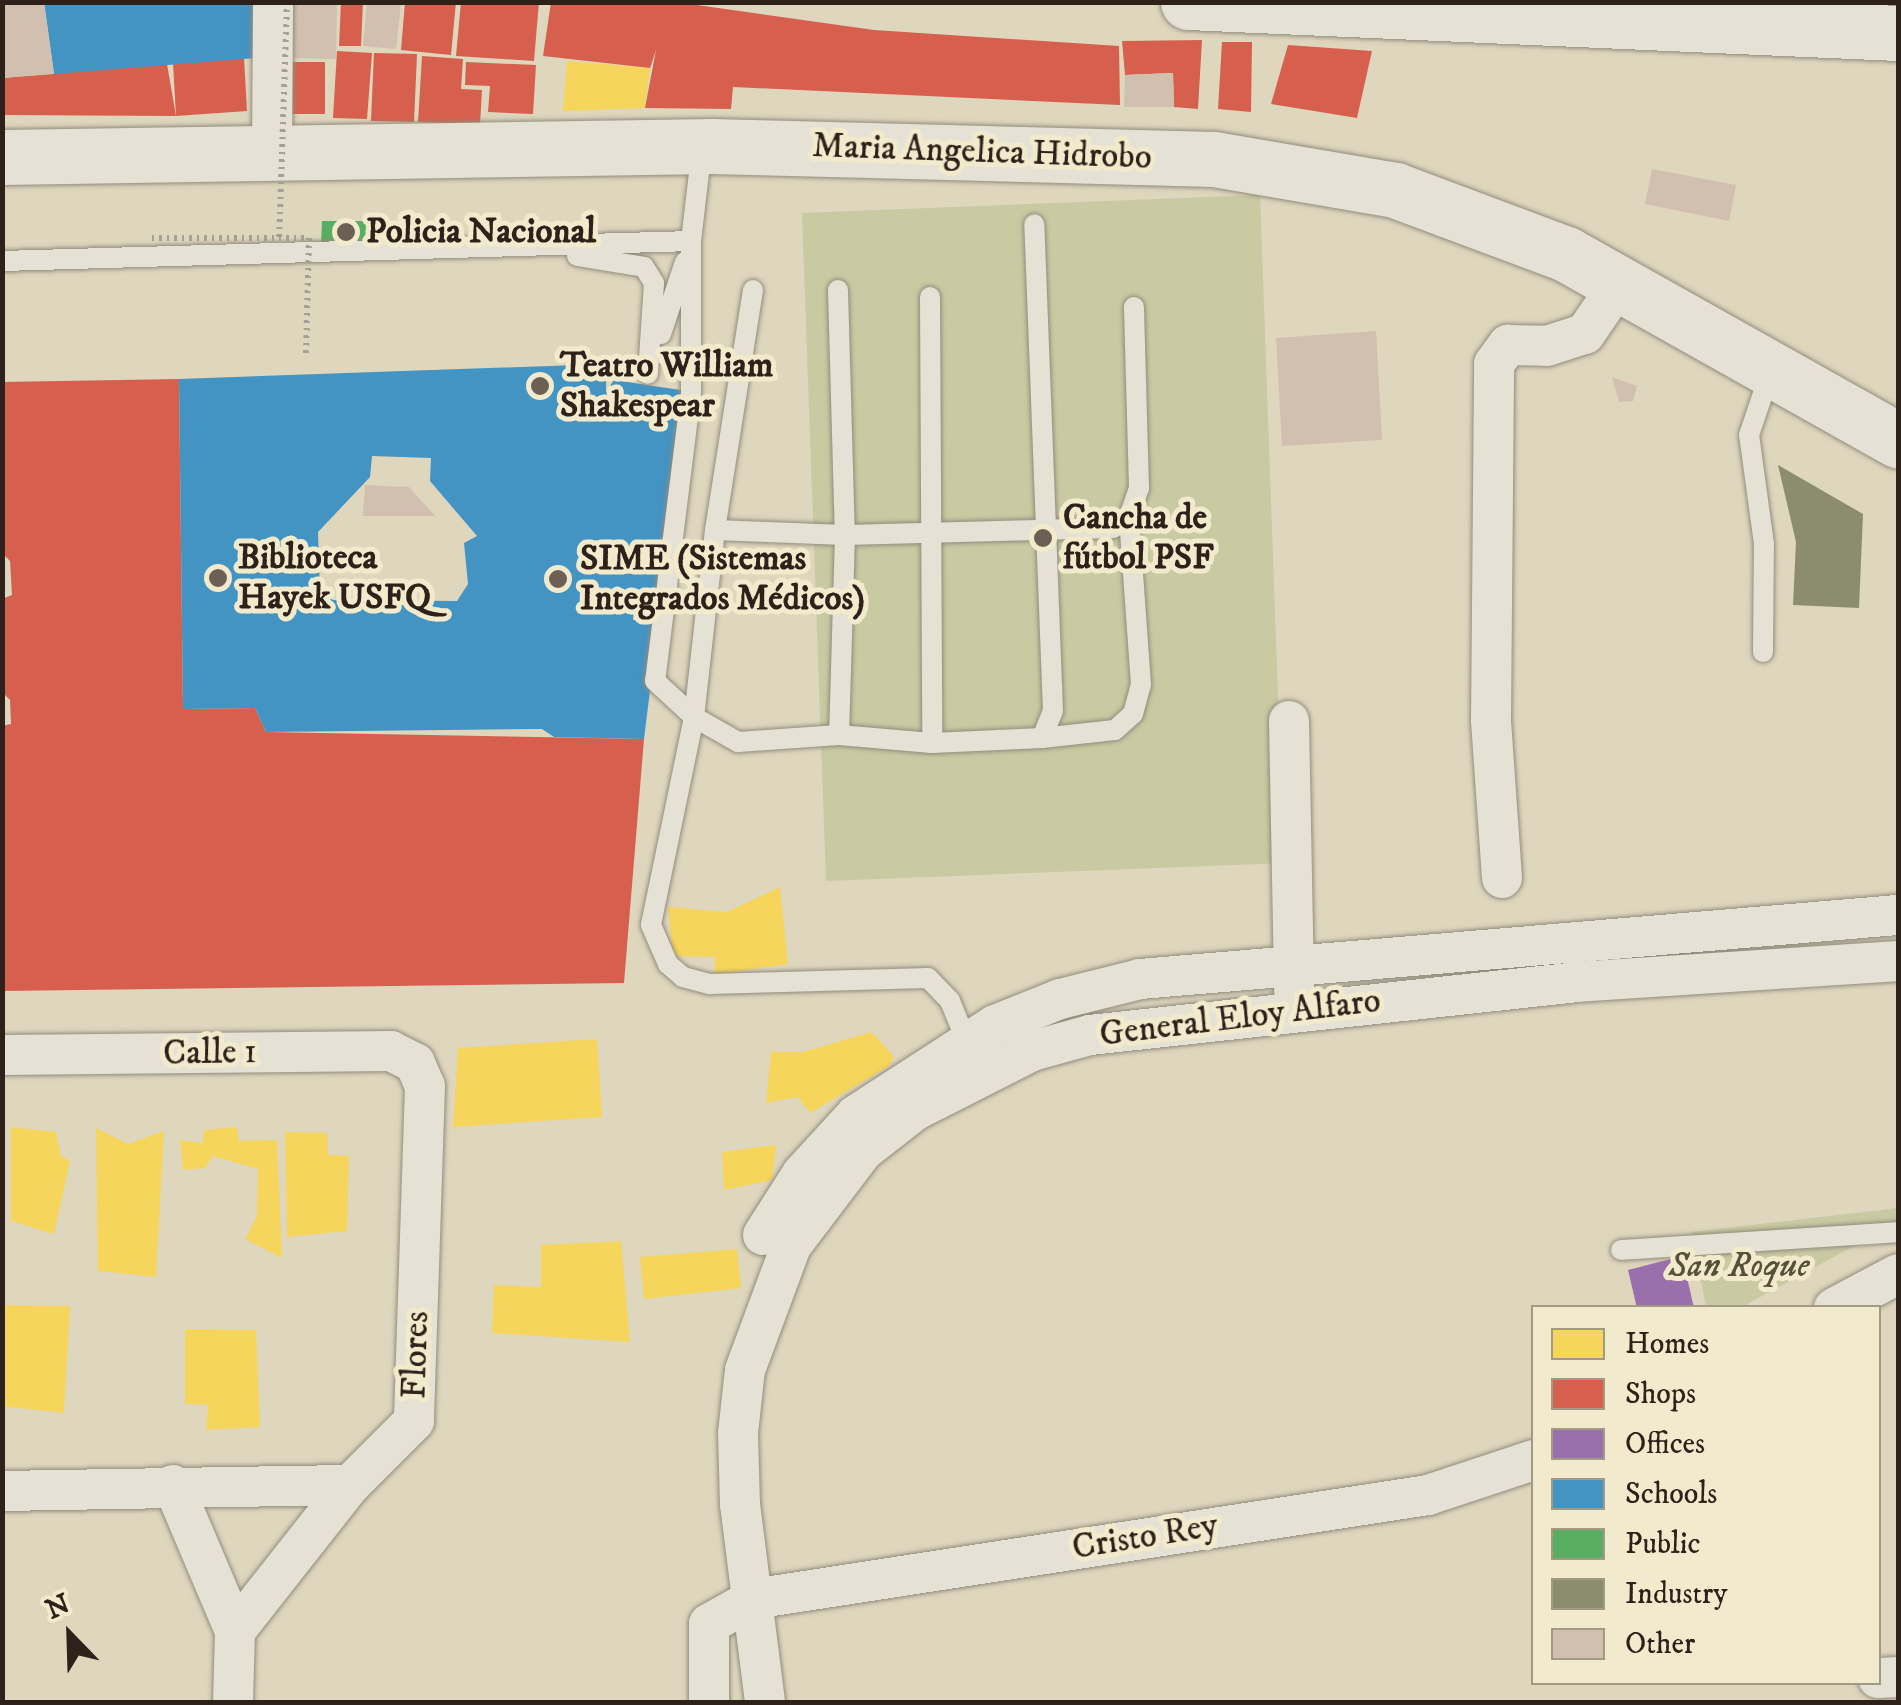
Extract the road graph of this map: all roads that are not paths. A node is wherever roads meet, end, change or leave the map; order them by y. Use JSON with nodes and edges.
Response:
{"nodes":[{"id":1,"x":272,"y":2,"type":"edge"},
{"id":2,"x":1188,"y":2,"type":"edge"},
{"id":3,"x":1898,"y":33,"type":"edge"},
{"id":4,"x":702,"y":146,"type":"junction"},
{"id":5,"x":272,"y":152,"type":"junction"},
{"id":6,"x":2,"y":157,"type":"edge"},
{"id":7,"x":1034,"y":224,"type":"dead end"},
{"id":8,"x":692,"y":241,"type":"junction"},
{"id":9,"x":540,"y":249,"type":"junction"},
{"id":10,"x":2,"y":261,"type":"edge"},
{"id":11,"x":1619,"y":284,"type":"junction"},
{"id":12,"x":754,"y":290,"type":"dead end"},
{"id":13,"x":838,"y":290,"type":"dead end"},
{"id":14,"x":930,"y":296,"type":"dead end"},
{"id":15,"x":1134,"y":307,"type":"dead end"},
{"id":16,"x":1771,"y":368,"type":"junction"},
{"id":17,"x":1898,"y":440,"type":"edge"},
{"id":18,"x":1128,"y":517,"type":"junction"},
{"id":19,"x":715,"y":530,"type":"junction"},
{"id":20,"x":928,"y":530,"type":"junction"},
{"id":21,"x":1048,"y":533,"type":"junction"},
{"id":22,"x":845,"y":535,"type":"junction"},
{"id":23,"x":1764,"y":652,"type":"dead end"},
{"id":24,"x":694,"y":717,"type":"junction"},
{"id":25,"x":1290,"y":721,"type":"dead end"},
{"id":26,"x":839,"y":735,"type":"junction"},
{"id":27,"x":1042,"y":738,"type":"junction"},
{"id":28,"x":932,"y":743,"type":"junction"},
{"id":29,"x":1502,"y":878,"type":"dead end"},
{"id":30,"x":1898,"y":915,"type":"edge"},
{"id":31,"x":1898,"y":962,"type":"edge"},
{"id":32,"x":1294,"y":966,"type":"junction"},
{"id":33,"x":1293,"y":1010,"type":"junction"},
{"id":34,"x":2,"y":1055,"type":"edge"},
{"id":35,"x":973,"y":1058,"type":"junction"},
{"id":36,"x":416,"y":1063,"type":"joint"},
{"id":37,"x":1898,"y":1232,"type":"edge"},
{"id":38,"x":764,"y":1235,"type":"dead end"},
{"id":39,"x":1621,"y":1250,"type":"dead end"},
{"id":40,"x":1898,"y":1274,"type":"edge"},
{"id":41,"x":1840,"y":1305,"type":"edge"},
{"id":42,"x":1531,"y":1461,"type":"edge"},
{"id":43,"x":350,"y":1484,"type":"junction"},
{"id":44,"x":173,"y":1485,"type":"junction"},
{"id":45,"x":2,"y":1491,"type":"edge"},
{"id":46,"x":753,"y":1599,"type":"junction"},
{"id":47,"x":235,"y":1631,"type":"junction"},
{"id":48,"x":233,"y":1702,"type":"edge"},
{"id":49,"x":709,"y":1702,"type":"edge"},
{"id":50,"x":766,"y":1702,"type":"edge"}],
"edges":[{"from":1,"to":5,"type":"street"},
{"from":2,"to":3,"type":"street"},
{"from":4,"to":5,"type":"street","name":"Maria Angelica Hidrobo"},
{"from":4,"to":8,"type":"lane"},
{"from":4,"to":11,"type":"street","name":"Maria Angelica Hidrobo"},
{"from":5,"to":6,"type":"street","name":"Maria Angelica Hidrobo"},
{"from":7,"to":21,"type":"lane"},
{"from":8,"to":9,"type":"lane"},
{"from":8,"to":9,"type":"lane"},
{"from":8,"to":24,"type":"lane"},
{"from":9,"to":10,"type":"lane"},
{"from":11,"to":16,"type":"street","name":"Maria Angelica Hidrobo"},
{"from":11,"to":29,"type":"street"},
{"from":12,"to":19,"type":"lane"},
{"from":13,"to":22,"type":"lane"},
{"from":14,"to":20,"type":"lane"},
{"from":15,"to":18,"type":"lane"},
{"from":16,"to":17,"type":"street","name":"Maria Angelica Hidrobo"},
{"from":16,"to":23,"type":"lane"},
{"from":18,"to":21,"type":"lane"},
{"from":18,"to":27,"type":"lane"},
{"from":19,"to":22,"type":"lane"},
{"from":19,"to":24,"type":"lane"},
{"from":20,"to":21,"type":"lane"},
{"from":20,"to":22,"type":"lane"},
{"from":20,"to":28,"type":"lane"},
{"from":21,"to":27,"type":"lane"},
{"from":22,"to":26,"type":"lane"},
{"from":24,"to":26,"type":"lane"},
{"from":24,"to":35,"type":"lane"},
{"from":25,"to":32,"type":"street"},
{"from":26,"to":28,"type":"lane"},
{"from":27,"to":28,"type":"lane"},
{"from":30,"to":32,"type":"street"},
{"from":31,"to":33,"type":"street","name":"General Eloy Alfaro"},
{"from":32,"to":33,"type":"street"},
{"from":32,"to":35,"type":"street"},
{"from":33,"to":35,"type":"street","name":"General Eloy Alfaro"},
{"from":34,"to":36,"type":"street","name":"Calle 1"},
{"from":35,"to":38,"type":"street"},
{"from":35,"to":46,"type":"street","name":"General Eloy Alfaro"},
{"from":36,"to":43,"type":"street","name":"Flores"},
{"from":37,"to":39,"type":"lane"},
{"from":40,"to":41,"type":"street"},
{"from":42,"to":46,"type":"street","name":"Cristo Rey"},
{"from":43,"to":44,"type":"street"},
{"from":43,"to":47,"type":"street","name":"Flores"},
{"from":44,"to":45,"type":"street"},
{"from":44,"to":47,"type":"street"},
{"from":46,"to":49,"type":"street"},
{"from":46,"to":50,"type":"street","name":"General Eloy Alfaro"},
{"from":47,"to":48,"type":"street"}]}
